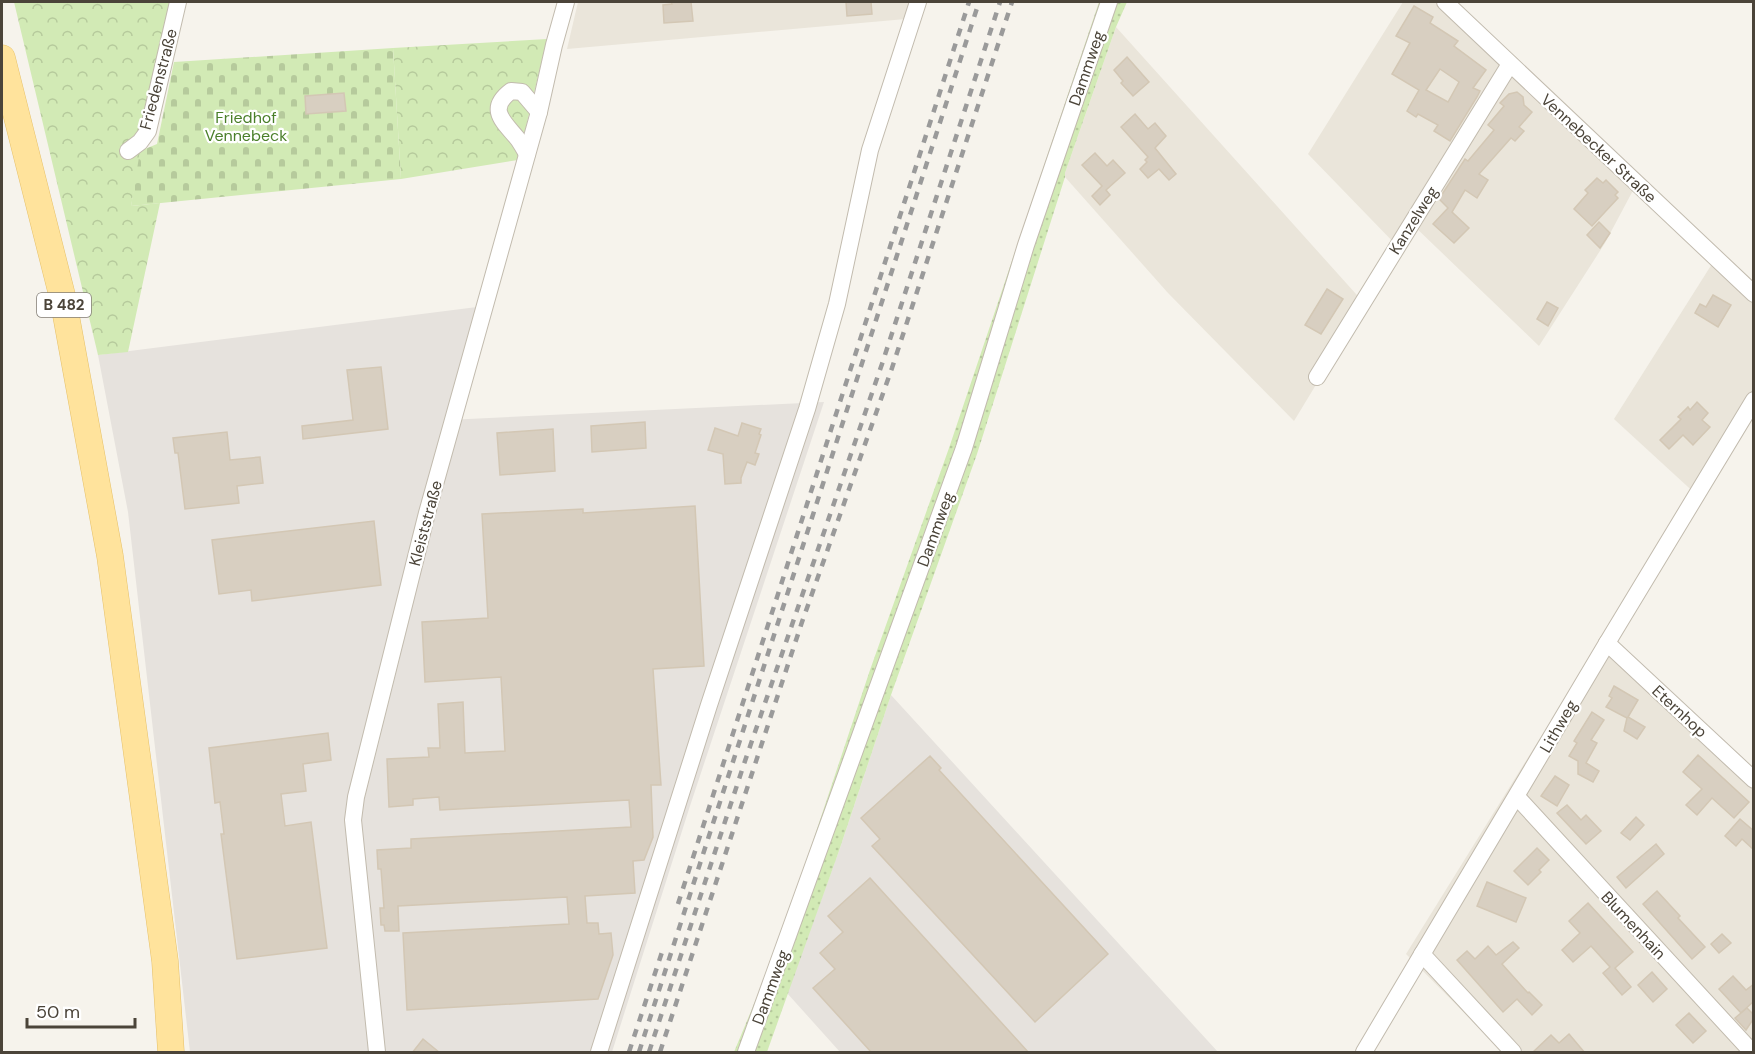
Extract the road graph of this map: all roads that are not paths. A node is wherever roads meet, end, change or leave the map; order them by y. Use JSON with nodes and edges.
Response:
{"nodes":[{"id":1,"x":178,"y":2,"type":"edge"},
{"id":2,"x":566,"y":2,"type":"edge"},
{"id":3,"x":918,"y":2,"type":"edge"},
{"id":4,"x":1109,"y":2,"type":"edge"},
{"id":5,"x":1445,"y":2,"type":"edge"},
{"id":6,"x":2,"y":57,"type":"edge"},
{"id":7,"x":1510,"y":64,"type":"junction"},
{"id":8,"x":539,"y":112,"type":"junction"},
{"id":9,"x":128,"y":152,"type":"dead end"},
{"id":10,"x":527,"y":154,"type":"junction"},
{"id":11,"x":1754,"y":294,"type":"edge"},
{"id":12,"x":1317,"y":377,"type":"dead end"},
{"id":13,"x":1754,"y":400,"type":"edge"},
{"id":14,"x":1607,"y":643,"type":"junction"},
{"id":15,"x":1754,"y":780,"type":"edge"},
{"id":16,"x":1517,"y":797,"type":"junction"},
{"id":17,"x":1422,"y":954,"type":"junction"},
{"id":18,"x":171,"y":1053,"type":"edge"},
{"id":19,"x":377,"y":1053,"type":"edge"},
{"id":20,"x":599,"y":1053,"type":"edge"},
{"id":21,"x":746,"y":1053,"type":"edge"},
{"id":22,"x":1364,"y":1053,"type":"edge"},
{"id":23,"x":1513,"y":1053,"type":"edge"},
{"id":24,"x":1752,"y":1053,"type":"edge"}],
"edges":[{"from":1,"to":9,"type":"street","name":"Friedenstraße"},
{"from":2,"to":8,"type":"street","name":"Kleiststraße"},
{"from":3,"to":20,"type":"street"},
{"from":4,"to":21,"type":"street","name":"Dammweg"},
{"from":5,"to":7,"type":"street","name":"Vennebecker Straße"},
{"from":6,"to":18,"type":"main road","number":"B 482"},
{"from":7,"to":11,"type":"street","name":"Vennebecker Straße"},
{"from":7,"to":12,"type":"street","name":"Kanzelweg"},
{"from":8,"to":10,"type":"street","name":"Kleiststraße"},
{"from":8,"to":10,"type":"street"},
{"from":10,"to":19,"type":"street","name":"Kleiststraße"},
{"from":13,"to":14,"type":"street","name":"Lithweg"},
{"from":14,"to":15,"type":"street","name":"Eternhop"},
{"from":14,"to":16,"type":"street","name":"Lithweg"},
{"from":16,"to":17,"type":"street","name":"Lithweg"},
{"from":16,"to":24,"type":"street","name":"Blumenhain"},
{"from":17,"to":22,"type":"street","name":"Lithweg"},
{"from":17,"to":23,"type":"street"}]}
